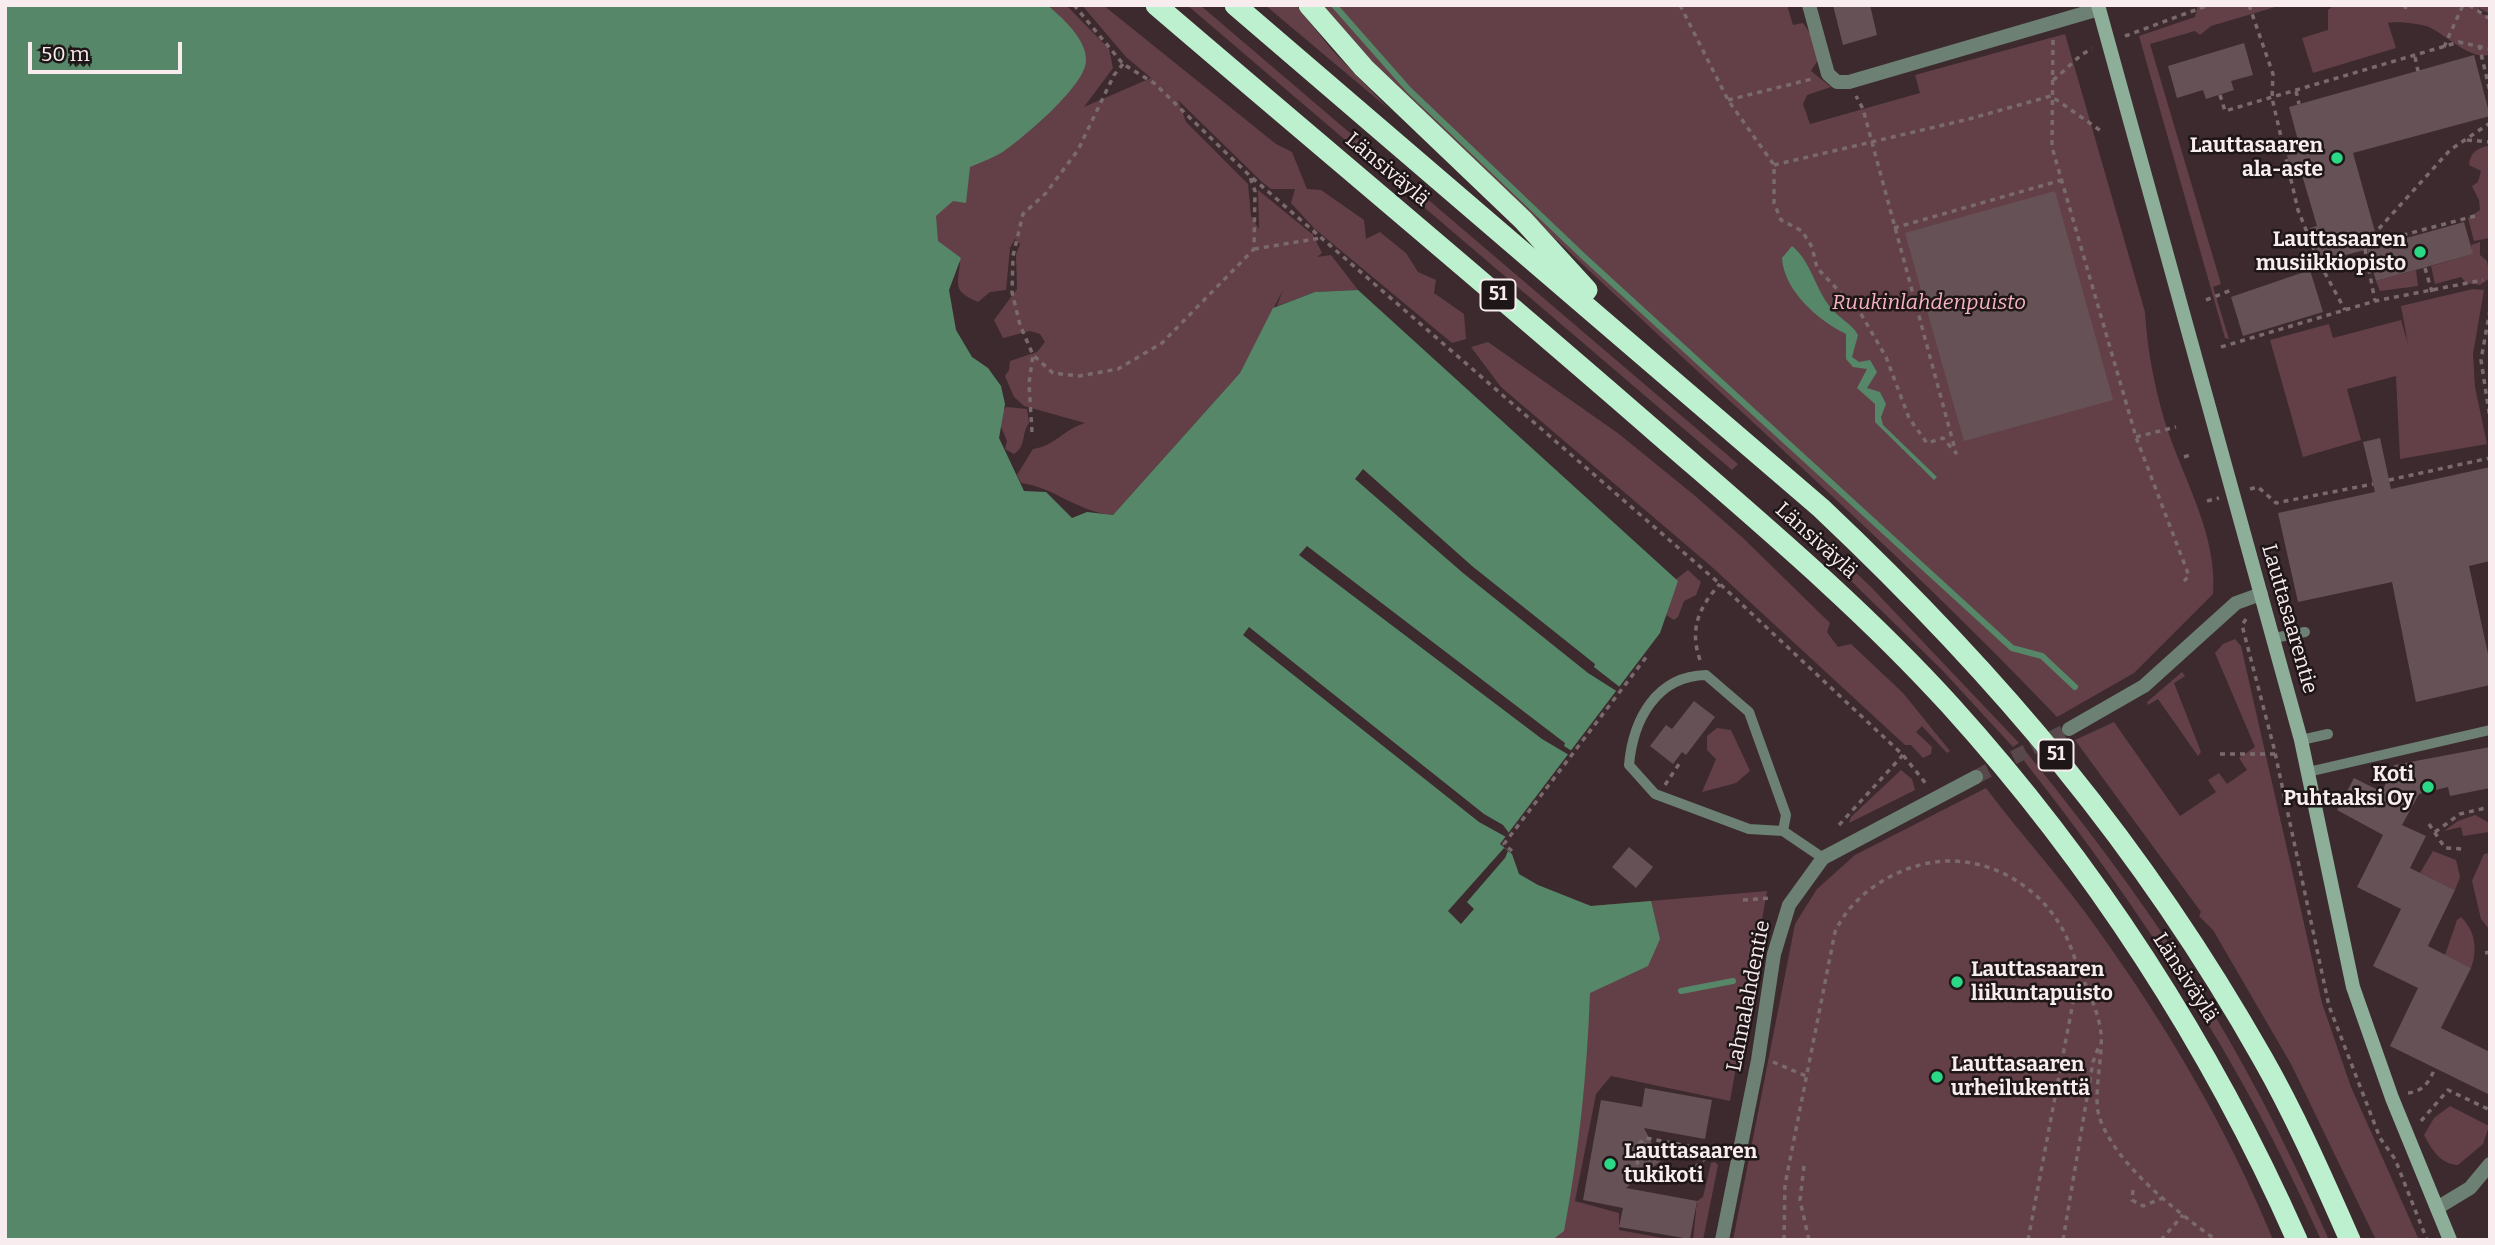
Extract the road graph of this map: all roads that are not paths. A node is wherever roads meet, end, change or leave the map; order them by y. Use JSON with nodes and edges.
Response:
{"nodes":[{"id":1,"x":1156,"y":5,"type":"edge"},
{"id":2,"x":1235,"y":5,"type":"edge"},
{"id":3,"x":1309,"y":5,"type":"edge"},
{"id":4,"x":1809,"y":5,"type":"edge"},
{"id":5,"x":2098,"y":7,"type":"edge"},
{"id":6,"x":1650,"y":358,"type":"junction"},
{"id":7,"x":2261,"y":594,"type":"junction"},
{"id":8,"x":2305,"y":632,"type":"dead end"},
{"id":9,"x":2274,"y":638,"type":"junction"},
{"id":10,"x":2068,"y":729,"type":"tunnel mouth"},
{"id":11,"x":2490,"y":730,"type":"edge"},
{"id":12,"x":2328,"y":734,"type":"dead end"},
{"id":13,"x":2301,"y":740,"type":"junction"},
{"id":14,"x":2308,"y":772,"type":"junction"},
{"id":15,"x":1976,"y":777,"type":"tunnel mouth"},
{"id":16,"x":1783,"y":831,"type":"junction"},
{"id":17,"x":1823,"y":858,"type":"junction"},
{"id":18,"x":2490,"y":1164,"type":"edge"},
{"id":19,"x":2437,"y":1208,"type":"junction"},
{"id":20,"x":1722,"y":1240,"type":"edge"},
{"id":21,"x":2297,"y":1240,"type":"edge"},
{"id":22,"x":2350,"y":1240,"type":"edge"},
{"id":23,"x":2449,"y":1240,"type":"edge"}],
"edges":[{"from":1,"to":21,"type":"highway","name":"Länsiväylä","number":"51"},
{"from":2,"to":6,"type":"highway","name":"Länsiväylä","number":"51"},
{"from":3,"to":6,"type":"highway"},
{"from":4,"to":5,"type":"street"},
{"from":5,"to":7,"type":"main road","name":"Lauttasaarentie"},
{"from":6,"to":22,"type":"highway","name":"Länsiväylä","number":"51"},
{"from":7,"to":9,"type":"main road","name":"Lauttasaarentie"},
{"from":7,"to":10,"type":"street"},
{"from":8,"to":9,"type":"lane"},
{"from":9,"to":13,"type":"main road","name":"Lauttasaarentie"},
{"from":11,"to":14,"type":"lane"},
{"from":12,"to":13,"type":"lane"},
{"from":13,"to":14,"type":"main road","name":"Lauttasaarentie"},
{"from":14,"to":19,"type":"main road","name":"Lauttasaarentie"},
{"from":15,"to":17,"type":"street","name":"Lahnalahdentie"},
{"from":16,"to":16,"type":"lane"},
{"from":16,"to":17,"type":"lane"},
{"from":17,"to":20,"type":"street","name":"Lahnalahdentie"},
{"from":18,"to":19,"type":"street"},
{"from":19,"to":23,"type":"main road","name":"Lauttasaarentie"}]}
